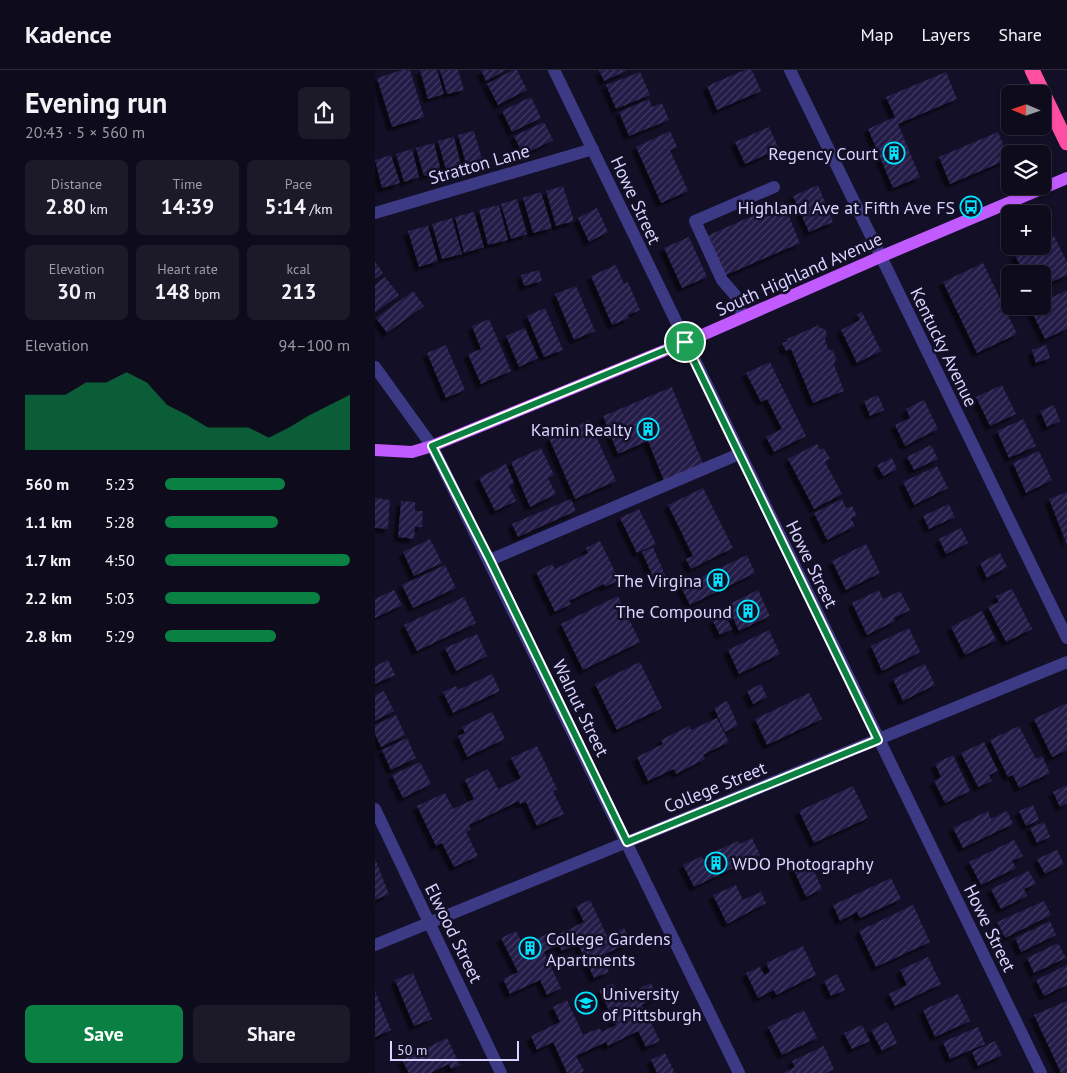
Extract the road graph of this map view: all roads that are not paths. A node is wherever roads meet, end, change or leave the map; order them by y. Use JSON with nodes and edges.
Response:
{"nodes":[{"id":1,"x":553,"y":70,"type":"edge"},
{"id":2,"x":789,"y":70,"type":"edge"},
{"id":3,"x":1032,"y":70,"type":"edge"},
{"id":4,"x":1067,"y":143,"type":"edge"},
{"id":5,"x":593,"y":149,"type":"junction"},
{"id":6,"x":1067,"y":178,"type":"edge"},
{"id":7,"x":774,"y":187,"type":"dead end"},
{"id":8,"x":375,"y":213,"type":"edge"},
{"id":9,"x":880,"y":257,"type":"junction"},
{"id":10,"x":743,"y":317,"type":"junction"},
{"id":11,"x":685,"y":342,"type":"junction"},
{"id":12,"x":375,"y":367,"type":"edge"},
{"id":13,"x":432,"y":446,"type":"junction"},
{"id":14,"x":375,"y":450,"type":"edge"},
{"id":15,"x":739,"y":454,"type":"junction"},
{"id":16,"x":490,"y":560,"type":"junction"},
{"id":17,"x":1067,"y":638,"type":"edge"},
{"id":18,"x":1067,"y":662,"type":"edge"},
{"id":19,"x":878,"y":740,"type":"junction"},
{"id":20,"x":375,"y":809,"type":"edge"},
{"id":21,"x":627,"y":842,"type":"junction"},
{"id":22,"x":430,"y":922,"type":"junction"},
{"id":23,"x":375,"y":945,"type":"edge"},
{"id":24,"x":501,"y":1073,"type":"edge"},
{"id":25,"x":739,"y":1073,"type":"edge"},
{"id":26,"x":1041,"y":1073,"type":"edge"}],
"edges":[{"from":1,"to":5,"type":"street","name":"Howe Street"},
{"from":2,"to":9,"type":"street","name":"Kentucky Avenue"},
{"from":3,"to":4,"type":"highway"},
{"from":5,"to":8,"type":"street","name":"Stratton Lane"},
{"from":5,"to":11,"type":"street","name":"Howe Street"},
{"from":6,"to":9,"type":"main road","name":"South Highland Avenue"},
{"from":7,"to":10,"type":"street"},
{"from":9,"to":10,"type":"main road","name":"South Highland Avenue"},
{"from":9,"to":17,"type":"street","name":"Kentucky Avenue"},
{"from":10,"to":11,"type":"main road","name":"South Highland Avenue"},
{"from":11,"to":13,"type":"main road","name":"South Highland Avenue"},
{"from":11,"to":15,"type":"street","name":"Howe Street"},
{"from":12,"to":13,"type":"street","name":"Walnut Street"},
{"from":13,"to":14,"type":"main road","name":"South Highland Avenue"},
{"from":13,"to":16,"type":"street","name":"Walnut Street"},
{"from":15,"to":16,"type":"street"},
{"from":15,"to":19,"type":"street","name":"Howe Street"},
{"from":16,"to":21,"type":"street","name":"Walnut Street"},
{"from":18,"to":19,"type":"street","name":"College Street"},
{"from":19,"to":21,"type":"street","name":"College Street"},
{"from":19,"to":26,"type":"street","name":"Howe Street"},
{"from":20,"to":22,"type":"street","name":"Elwood Street"},
{"from":21,"to":22,"type":"street","name":"College Street"},
{"from":21,"to":25,"type":"street","name":"Walnut Street"},
{"from":22,"to":23,"type":"street","name":"College Street"},
{"from":22,"to":24,"type":"street","name":"Elwood Street"}]}
